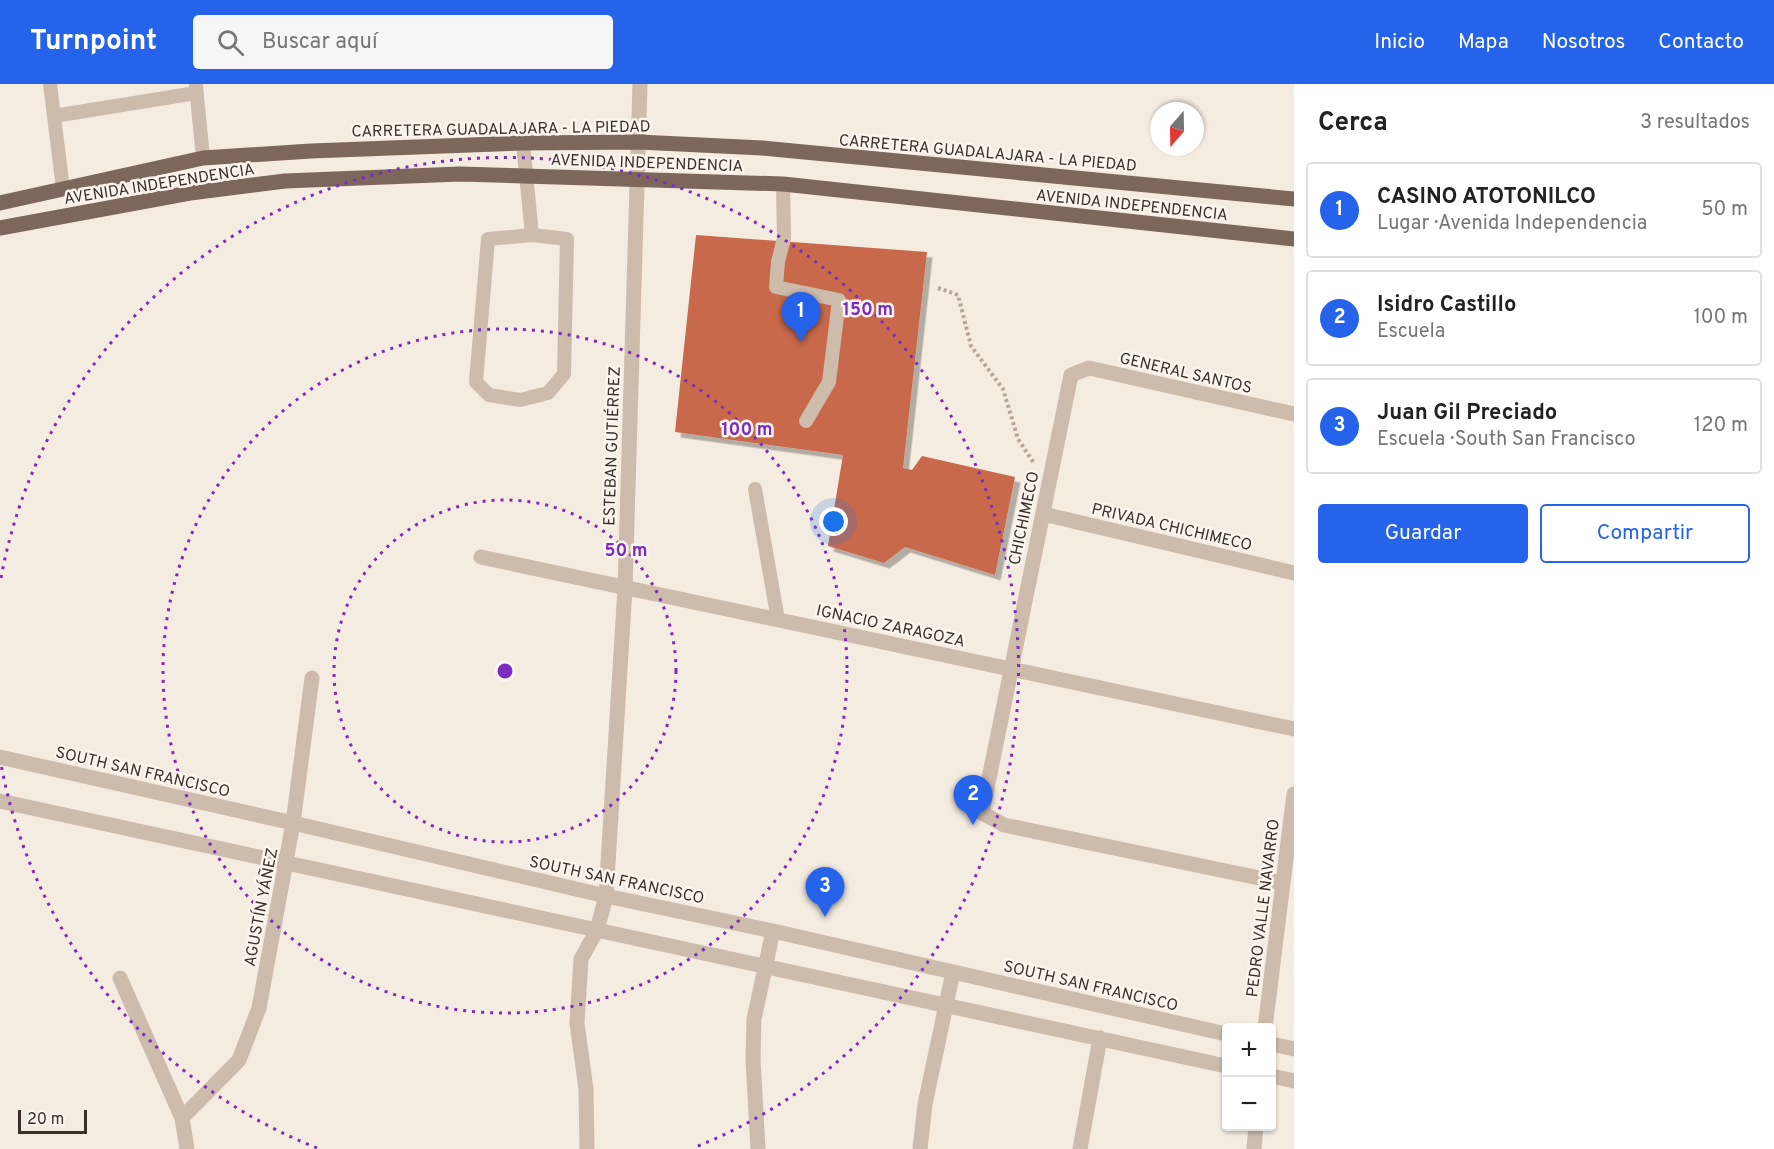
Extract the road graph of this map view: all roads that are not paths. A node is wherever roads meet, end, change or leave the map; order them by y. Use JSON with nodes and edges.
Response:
{"nodes":[{"id":1,"x":51,"y":84,"type":"edge"},
{"id":2,"x":640,"y":84,"type":"edge"},
{"id":3,"x":196,"y":88,"type":"edge"},
{"id":4,"x":54,"y":116,"type":"junction"},
{"id":5,"x":639,"y":142,"type":"junction"},
{"id":6,"x":523,"y":143,"type":"junction"},
{"id":7,"x":203,"y":158,"type":"junction"},
{"id":8,"x":526,"y":176,"type":"junction"},
{"id":9,"x":637,"y":179,"type":"junction"},
{"id":10,"x":783,"y":184,"type":"junction"},
{"id":11,"x":63,"y":189,"type":"junction"},
{"id":12,"x":1294,"y":199,"type":"edge"},
{"id":13,"x":0,"y":203,"type":"edge"},
{"id":14,"x":0,"y":228,"type":"edge"},
{"id":15,"x":532,"y":235,"type":"junction"},
{"id":16,"x":1294,"y":239,"type":"edge"},
{"id":17,"x":1071,"y":375,"type":"joint"},
{"id":18,"x":1294,"y":414,"type":"edge"},
{"id":19,"x":806,"y":421,"type":"dead end"},
{"id":20,"x":755,"y":489,"type":"dead end"},
{"id":21,"x":1043,"y":514,"type":"junction"},
{"id":22,"x":481,"y":557,"type":"dead end"},
{"id":23,"x":1294,"y":573,"type":"edge"},
{"id":24,"x":625,"y":588,"type":"junction"},
{"id":25,"x":778,"y":620,"type":"junction"},
{"id":26,"x":1010,"y":669,"type":"junction"},
{"id":27,"x":312,"y":678,"type":"dead end"},
{"id":28,"x":1294,"y":729,"type":"edge"},
{"id":29,"x":0,"y":757,"type":"edge"},
{"id":30,"x":1294,"y":794,"type":"edge"},
{"id":31,"x":0,"y":801,"type":"edge"},
{"id":32,"x":293,"y":823,"type":"junction"},
{"id":33,"x":286,"y":864,"type":"junction"},
{"id":34,"x":1283,"y":883,"type":"junction"},
{"id":35,"x":606,"y":897,"type":"junction"},
{"id":36,"x":597,"y":930,"type":"junction"},
{"id":37,"x":773,"y":931,"type":"junction"},
{"id":38,"x":765,"y":966,"type":"junction"},
{"id":39,"x":953,"y":972,"type":"junction"},
{"id":40,"x":120,"y":978,"type":"dead end"},
{"id":41,"x":945,"y":1005,"type":"junction"},
{"id":42,"x":1266,"y":1023,"type":"edge"},
{"id":43,"x":1222,"y":1033,"type":"edge"},
{"id":44,"x":1100,"y":1038,"type":"junction"},
{"id":45,"x":1276,"y":1045,"type":"edge"},
{"id":46,"x":1294,"y":1049,"type":"edge"},
{"id":47,"x":1222,"y":1065,"type":"edge"},
{"id":48,"x":1276,"y":1077,"type":"edge"},
{"id":49,"x":1294,"y":1081,"type":"edge"},
{"id":50,"x":182,"y":1118,"type":"junction"},
{"id":51,"x":1256,"y":1131,"type":"edge"},
{"id":52,"x":187,"y":1149,"type":"edge"},
{"id":53,"x":587,"y":1149,"type":"edge"},
{"id":54,"x":758,"y":1149,"type":"edge"},
{"id":55,"x":920,"y":1149,"type":"edge"},
{"id":56,"x":1080,"y":1149,"type":"edge"},
{"id":57,"x":1254,"y":1149,"type":"edge"}],
"edges":[{"from":1,"to":4,"type":"lane"},
{"from":2,"to":5,"type":"street","name":"ESTEBAN GUTIÉRREZ"},
{"from":3,"to":4,"type":"lane"},
{"from":3,"to":7,"type":"lane"},
{"from":4,"to":11,"type":"lane"},
{"from":5,"to":6,"type":"main road","name":"CARRETERA GUADALAJARA - LA PIEDAD"},
{"from":5,"to":9,"type":"street","name":"ESTEBAN GUTIÉRREZ"},
{"from":5,"to":12,"type":"main road","name":"CARRETERA GUADALAJARA - LA PIEDAD"},
{"from":6,"to":7,"type":"main road","name":"CARRETERA GUADALAJARA - LA PIEDAD"},
{"from":6,"to":8,"type":"lane"},
{"from":7,"to":11,"type":"main road","name":"CARRETERA GUADALAJARA - LA PIEDAD"},
{"from":8,"to":9,"type":"main road","name":"AVENIDA INDEPENDENCIA"},
{"from":8,"to":14,"type":"main road","name":"AVENIDA INDEPENDENCIA"},
{"from":8,"to":15,"type":"lane"},
{"from":9,"to":10,"type":"main road","name":"AVENIDA INDEPENDENCIA"},
{"from":9,"to":24,"type":"street","name":"ESTEBAN GUTIÉRREZ"},
{"from":10,"to":16,"type":"main road","name":"AVENIDA INDEPENDENCIA"},
{"from":10,"to":19,"type":"lane"},
{"from":11,"to":13,"type":"main road","name":"CARRETERA GUADALAJARA - LA PIEDAD"},
{"from":15,"to":15,"type":"lane"},
{"from":17,"to":18,"type":"street","name":"GENERAL SANTOS"},
{"from":17,"to":21,"type":"street","name":"CHICHIMECO"},
{"from":20,"to":25,"type":"lane"},
{"from":21,"to":23,"type":"street","name":"PRIVADA CHICHIMECO"},
{"from":21,"to":26,"type":"street","name":"CHICHIMECO"},
{"from":22,"to":24,"type":"street","name":"IGNACIO ZARAGOZA"},
{"from":24,"to":25,"type":"street","name":"IGNACIO ZARAGOZA"},
{"from":24,"to":35,"type":"street","name":"ESTEBAN GUTIÉRREZ"},
{"from":25,"to":26,"type":"street","name":"IGNACIO ZARAGOZA"},
{"from":26,"to":28,"type":"street","name":"IGNACIO ZARAGOZA"},
{"from":26,"to":34,"type":"street","name":"CHICHIMECO"},
{"from":27,"to":32,"type":"street","name":"AGUSTÍN YÁÑEZ"},
{"from":29,"to":32,"type":"street","name":"SOUTH SAN FRANCISCO"},
{"from":30,"to":34,"type":"street","name":"PEDRO VALLE NAVARRO"},
{"from":31,"to":33,"type":"street"},
{"from":32,"to":33,"type":"street","name":"AGUSTÍN YÁÑEZ"},
{"from":32,"to":35,"type":"street","name":"SOUTH SAN FRANCISCO"},
{"from":33,"to":36,"type":"street"},
{"from":33,"to":50,"type":"street","name":"AGUSTÍN YÁÑEZ"},
{"from":34,"to":42,"type":"street","name":"PEDRO VALLE NAVARRO"},
{"from":35,"to":36,"type":"street","name":"ESTEBAN GUTIÉRREZ"},
{"from":35,"to":37,"type":"street","name":"SOUTH SAN FRANCISCO"},
{"from":36,"to":38,"type":"street"},
{"from":36,"to":53,"type":"street","name":"ESTEBAN GUTIÉRREZ"},
{"from":37,"to":38,"type":"street"},
{"from":37,"to":39,"type":"street","name":"SOUTH SAN FRANCISCO"},
{"from":38,"to":41,"type":"street"},
{"from":38,"to":54,"type":"street"},
{"from":39,"to":41,"type":"street"},
{"from":39,"to":43,"type":"street","name":"SOUTH SAN FRANCISCO"},
{"from":40,"to":50,"type":"street"},
{"from":41,"to":44,"type":"street"},
{"from":41,"to":55,"type":"street"},
{"from":44,"to":47,"type":"street"},
{"from":44,"to":56,"type":"street"},
{"from":45,"to":46,"type":"street"},
{"from":48,"to":49,"type":"street"},
{"from":50,"to":52,"type":"street"},
{"from":51,"to":57,"type":"street"}]}
